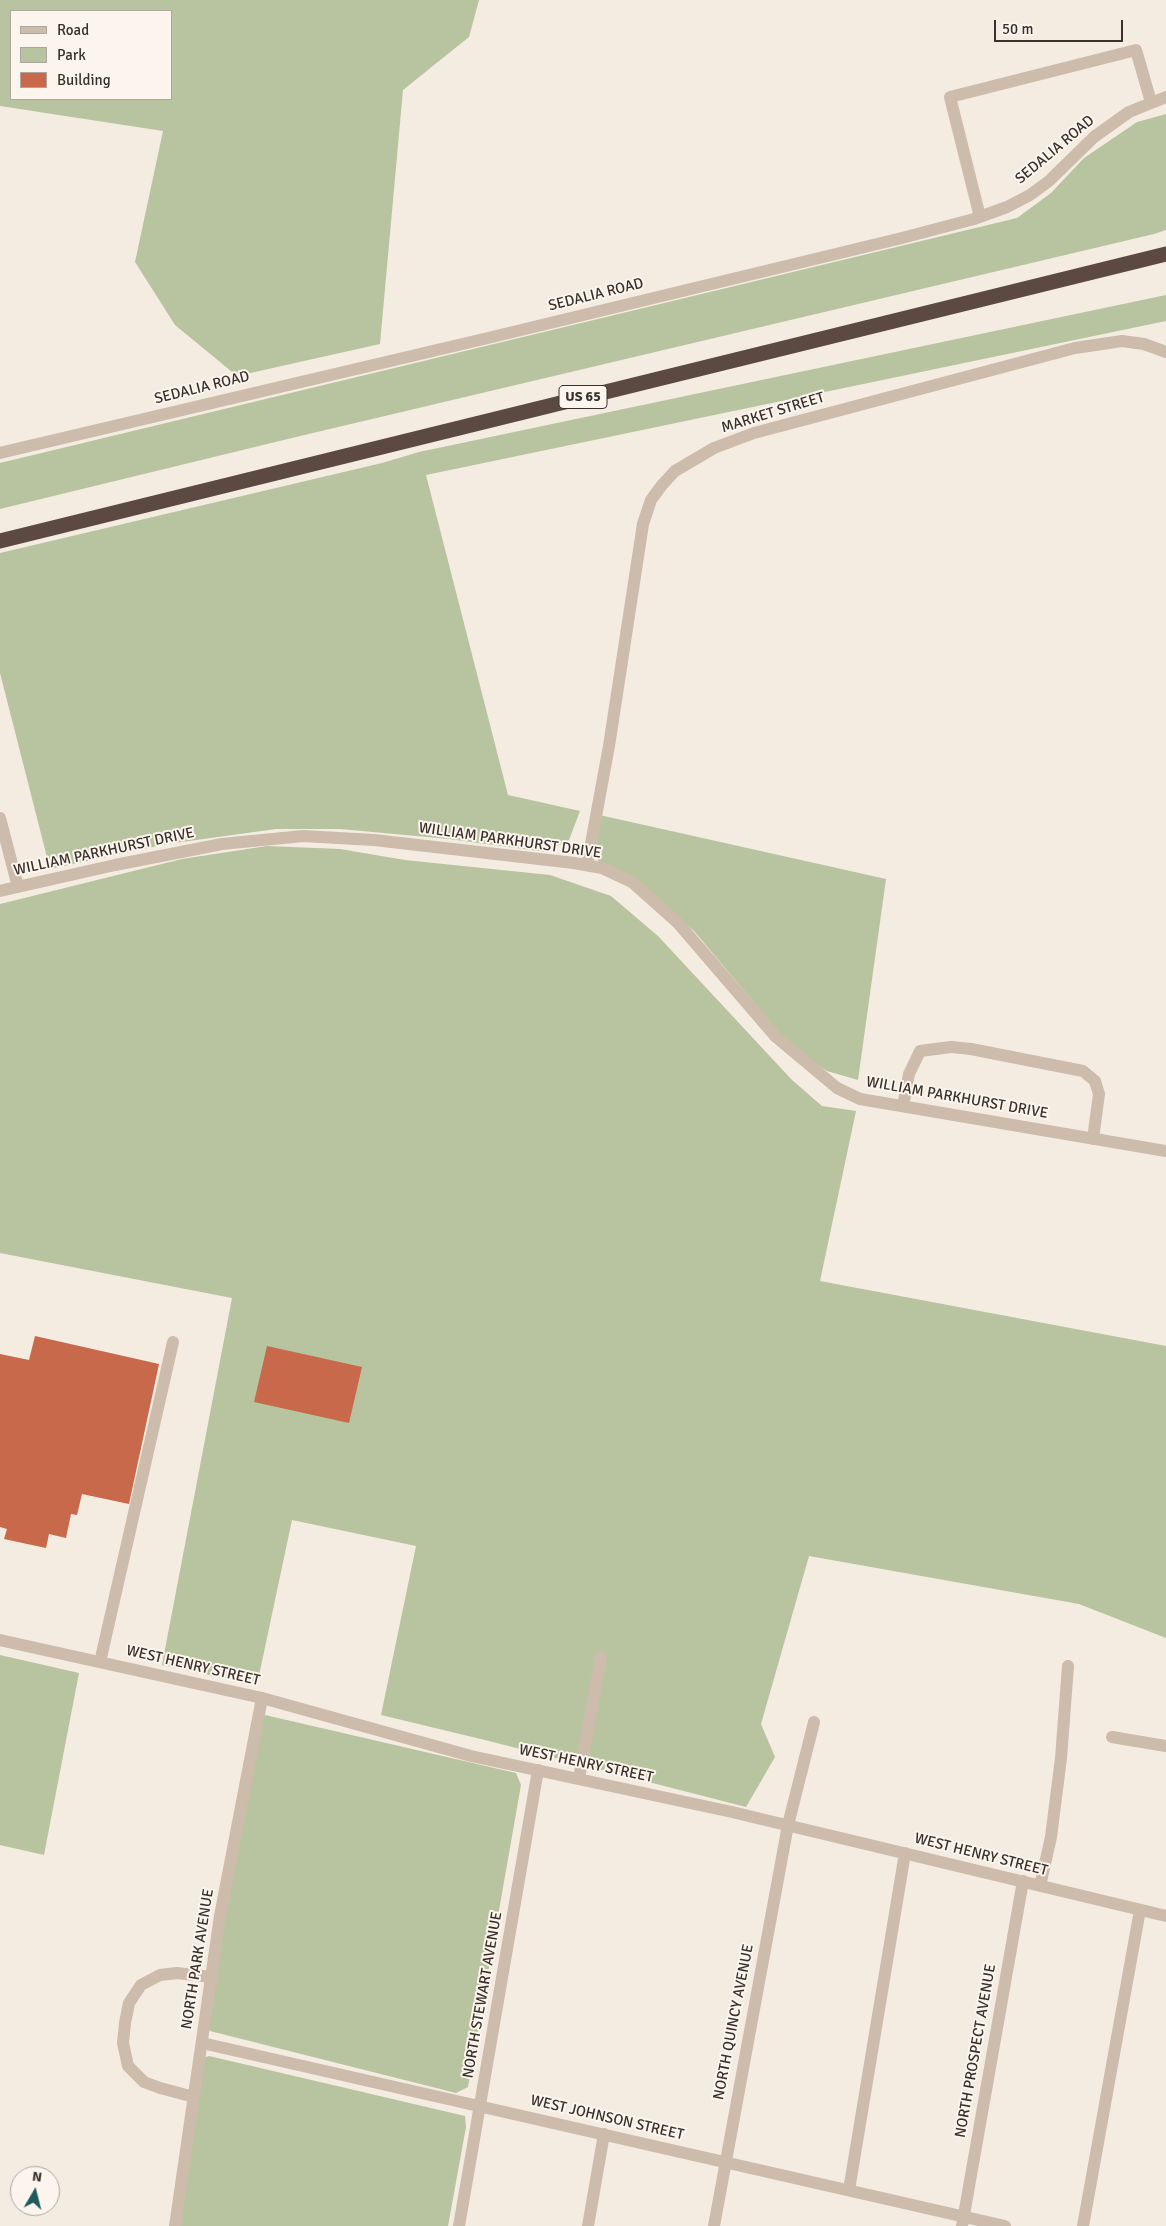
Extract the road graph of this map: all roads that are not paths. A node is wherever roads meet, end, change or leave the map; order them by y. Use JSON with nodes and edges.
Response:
{"nodes":[{"id":1,"x":1166,"y":97,"type":"edge"},
{"id":2,"x":1151,"y":102,"type":"junction"},
{"id":3,"x":980,"y":216,"type":"junction"},
{"id":4,"x":1166,"y":254,"type":"edge"},
{"id":5,"x":1166,"y":352,"type":"edge"},
{"id":6,"x":0,"y":453,"type":"edge"},
{"id":7,"x":0,"y":541,"type":"edge"},
{"id":8,"x":0,"y":818,"type":"edge"},
{"id":9,"x":587,"y":865,"type":"junction"},
{"id":10,"x":18,"y":886,"type":"junction"},
{"id":11,"x":0,"y":891,"type":"edge"},
{"id":12,"x":903,"y":1106,"type":"junction"},
{"id":13,"x":1093,"y":1139,"type":"junction"},
{"id":14,"x":1166,"y":1151,"type":"edge"},
{"id":15,"x":174,"y":1342,"type":"dead end"},
{"id":16,"x":0,"y":1640,"type":"edge"},
{"id":17,"x":601,"y":1657,"type":"dead end"},
{"id":18,"x":100,"y":1662,"type":"junction"},
{"id":19,"x":1068,"y":1666,"type":"dead end"},
{"id":20,"x":262,"y":1698,"type":"junction"},
{"id":21,"x":814,"y":1722,"type":"dead end"},
{"id":22,"x":1112,"y":1737,"type":"dead end"},
{"id":23,"x":1166,"y":1746,"type":"edge"},
{"id":24,"x":538,"y":1770,"type":"junction"},
{"id":25,"x":579,"y":1779,"type":"junction"},
{"id":26,"x":788,"y":1825,"type":"junction"},
{"id":27,"x":905,"y":1853,"type":"junction"},
{"id":28,"x":1023,"y":1882,"type":"junction"},
{"id":29,"x":1040,"y":1886,"type":"junction"},
{"id":30,"x":1140,"y":1910,"type":"junction"},
{"id":31,"x":1166,"y":1916,"type":"edge"},
{"id":32,"x":212,"y":1977,"type":"junction"},
{"id":33,"x":202,"y":2044,"type":"junction"},
{"id":34,"x":194,"y":2097,"type":"junction"},
{"id":35,"x":480,"y":2106,"type":"junction"},
{"id":36,"x":604,"y":2134,"type":"junction"},
{"id":37,"x":725,"y":2161,"type":"junction"},
{"id":38,"x":849,"y":2190,"type":"junction"},
{"id":39,"x":962,"y":2221,"type":"edge"},
{"id":40,"x":175,"y":2226,"type":"edge"},
{"id":41,"x":459,"y":2226,"type":"edge"},
{"id":42,"x":588,"y":2226,"type":"edge"},
{"id":43,"x":714,"y":2226,"type":"edge"},
{"id":44,"x":1005,"y":2226,"type":"edge"},
{"id":45,"x":1083,"y":2226,"type":"edge"}],
"edges":[{"from":1,"to":2,"type":"street","name":"SEDALIA ROAD"},
{"from":2,"to":3,"type":"street","name":"SEDALIA ROAD"},
{"from":2,"to":3,"type":"street"},
{"from":3,"to":6,"type":"street","name":"SEDALIA ROAD"},
{"from":4,"to":7,"type":"highway","number":"US 65"},
{"from":5,"to":9,"type":"street","name":"MARKET STREET"},
{"from":8,"to":10,"type":"street"},
{"from":9,"to":10,"type":"street","name":"WILLIAM PARKHURST DRIVE"},
{"from":9,"to":12,"type":"street","name":"WILLIAM PARKHURST DRIVE"},
{"from":10,"to":11,"type":"street","name":"WILLIAM PARKHURST DRIVE"},
{"from":12,"to":13,"type":"street","name":"WILLIAM PARKHURST DRIVE"},
{"from":12,"to":13,"type":"street"},
{"from":13,"to":14,"type":"street","name":"WILLIAM PARKHURST DRIVE"},
{"from":15,"to":18,"type":"street"},
{"from":16,"to":18,"type":"street","name":"WEST HENRY STREET"},
{"from":17,"to":25,"type":"street"},
{"from":18,"to":20,"type":"street","name":"WEST HENRY STREET"},
{"from":19,"to":29,"type":"street"},
{"from":20,"to":24,"type":"street","name":"WEST HENRY STREET"},
{"from":20,"to":32,"type":"street","name":"NORTH PARK AVENUE"},
{"from":21,"to":26,"type":"street","name":"NORTH QUINCY AVENUE"},
{"from":22,"to":23,"type":"street"},
{"from":24,"to":25,"type":"street","name":"WEST HENRY STREET"},
{"from":24,"to":35,"type":"street","name":"NORTH STEWART AVENUE"},
{"from":25,"to":26,"type":"street","name":"WEST HENRY STREET"},
{"from":26,"to":27,"type":"street","name":"WEST HENRY STREET"},
{"from":26,"to":37,"type":"street","name":"NORTH QUINCY AVENUE"},
{"from":27,"to":28,"type":"street","name":"WEST HENRY STREET"},
{"from":27,"to":38,"type":"street"},
{"from":28,"to":29,"type":"street","name":"WEST HENRY STREET"},
{"from":28,"to":39,"type":"street","name":"NORTH PROSPECT AVENUE"},
{"from":29,"to":30,"type":"street","name":"WEST HENRY STREET"},
{"from":30,"to":31,"type":"street","name":"WEST HENRY STREET"},
{"from":30,"to":45,"type":"street"},
{"from":32,"to":33,"type":"street","name":"NORTH PARK AVENUE"},
{"from":32,"to":34,"type":"street"},
{"from":33,"to":34,"type":"street","name":"NORTH PARK AVENUE"},
{"from":33,"to":35,"type":"street","name":"WEST JOHNSON STREET"},
{"from":34,"to":40,"type":"street","name":"NORTH PARK AVENUE"},
{"from":35,"to":36,"type":"street","name":"WEST JOHNSON STREET"},
{"from":35,"to":41,"type":"street","name":"NORTH STEWART AVENUE"},
{"from":36,"to":37,"type":"street","name":"WEST JOHNSON STREET"},
{"from":36,"to":42,"type":"street"},
{"from":37,"to":38,"type":"street","name":"WEST JOHNSON STREET"},
{"from":37,"to":43,"type":"street","name":"NORTH QUINCY AVENUE"},
{"from":38,"to":39,"type":"street","name":"WEST JOHNSON STREET"},
{"from":39,"to":44,"type":"street","name":"WEST JOHNSON STREET"}]}
